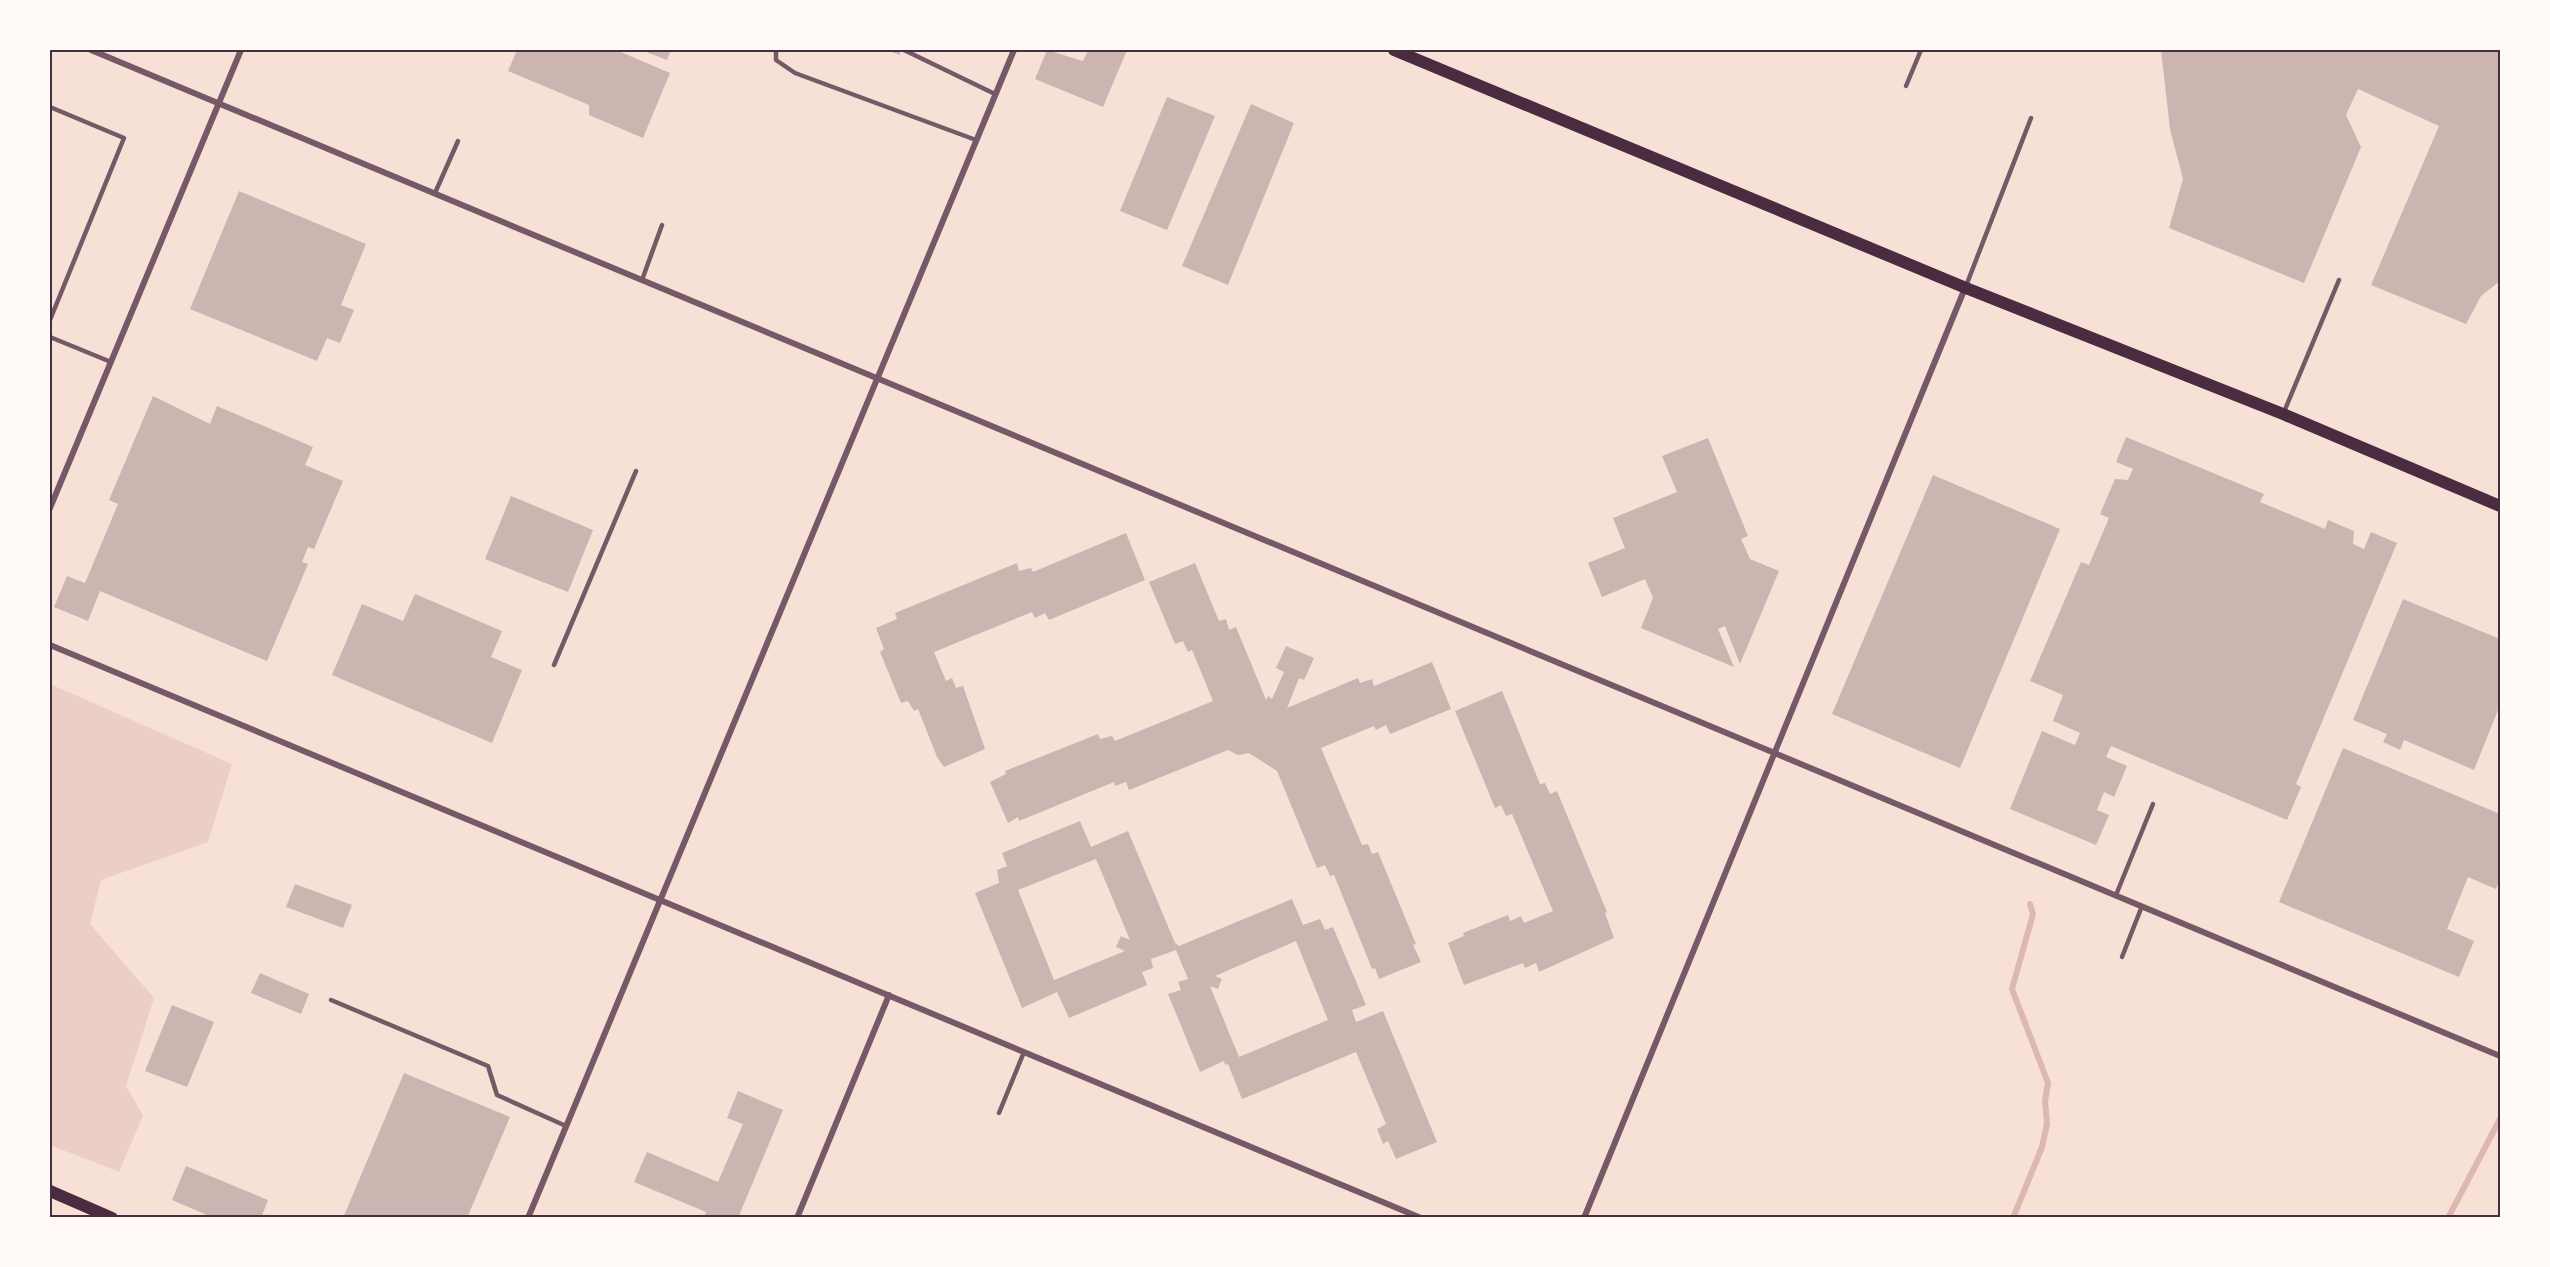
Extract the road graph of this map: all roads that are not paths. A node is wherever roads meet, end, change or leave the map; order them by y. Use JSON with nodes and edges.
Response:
{"nodes":[{"id":1,"x":91,"y":50,"type":"edge"},
{"id":2,"x":241,"y":50,"type":"edge"},
{"id":3,"x":776,"y":50,"type":"edge"},
{"id":4,"x":904,"y":50,"type":"edge"},
{"id":5,"x":1014,"y":50,"type":"edge"},
{"id":6,"x":1394,"y":50,"type":"edge"},
{"id":7,"x":1921,"y":50,"type":"edge"},
{"id":8,"x":1906,"y":86,"type":"dead end"},
{"id":9,"x":996,"y":94,"type":"junction"},
{"id":10,"x":218,"y":103,"type":"junction"},
{"id":11,"x":50,"y":107,"type":"edge"},
{"id":12,"x":2031,"y":118,"type":"dead end"},
{"id":13,"x":976,"y":140,"type":"junction"},
{"id":14,"x":458,"y":141,"type":"dead end"},
{"id":15,"x":435,"y":193,"type":"junction"},
{"id":16,"x":662,"y":225,"type":"dead end"},
{"id":17,"x":642,"y":280,"type":"junction"},
{"id":18,"x":2339,"y":280,"type":"dead end"},
{"id":19,"x":1966,"y":288,"type":"junction"},
{"id":20,"x":50,"y":320,"type":"edge"},
{"id":21,"x":50,"y":337,"type":"edge"},
{"id":22,"x":111,"y":362,"type":"junction"},
{"id":23,"x":877,"y":377,"type":"junction"},
{"id":24,"x":2283,"y":414,"type":"junction"},
{"id":25,"x":636,"y":471,"type":"dead end"},
{"id":26,"x":2500,"y":506,"type":"edge"},
{"id":27,"x":50,"y":508,"type":"edge"},
{"id":28,"x":50,"y":645,"type":"edge"},
{"id":29,"x":554,"y":665,"type":"dead end"},
{"id":30,"x":1777,"y":753,"type":"junction"},
{"id":31,"x":2153,"y":804,"type":"dead end"},
{"id":32,"x":2116,"y":895,"type":"junction"},
{"id":33,"x":660,"y":900,"type":"junction"},
{"id":34,"x":2142,"y":906,"type":"junction"},
{"id":35,"x":2122,"y":957,"type":"dead end"},
{"id":36,"x":889,"y":996,"type":"junction"},
{"id":37,"x":331,"y":1000,"type":"dead end"},
{"id":38,"x":1023,"y":1052,"type":"junction"},
{"id":39,"x":2500,"y":1056,"type":"edge"},
{"id":40,"x":999,"y":1113,"type":"dead end"},
{"id":41,"x":566,"y":1126,"type":"junction"},
{"id":42,"x":50,"y":1191,"type":"edge"},
{"id":43,"x":112,"y":1218,"type":"edge"},
{"id":44,"x":528,"y":1218,"type":"edge"},
{"id":45,"x":797,"y":1218,"type":"edge"},
{"id":46,"x":1421,"y":1218,"type":"edge"},
{"id":47,"x":1584,"y":1218,"type":"edge"}],
"edges":[{"from":1,"to":10,"type":"street"},
{"from":2,"to":10,"type":"street"},
{"from":3,"to":13,"type":"lane"},
{"from":4,"to":9,"type":"lane"},
{"from":5,"to":9,"type":"street"},
{"from":6,"to":19,"type":"main road"},
{"from":7,"to":8,"type":"lane"},
{"from":9,"to":13,"type":"street"},
{"from":10,"to":15,"type":"street"},
{"from":10,"to":22,"type":"street"},
{"from":11,"to":20,"type":"lane"},
{"from":12,"to":19,"type":"lane"},
{"from":13,"to":23,"type":"street"},
{"from":14,"to":15,"type":"lane"},
{"from":15,"to":17,"type":"street"},
{"from":16,"to":17,"type":"lane"},
{"from":17,"to":23,"type":"street"},
{"from":18,"to":24,"type":"lane"},
{"from":19,"to":24,"type":"main road"},
{"from":19,"to":30,"type":"street"},
{"from":21,"to":22,"type":"lane"},
{"from":22,"to":27,"type":"street"},
{"from":23,"to":30,"type":"street"},
{"from":23,"to":33,"type":"street"},
{"from":24,"to":26,"type":"main road"},
{"from":25,"to":29,"type":"lane"},
{"from":28,"to":33,"type":"street"},
{"from":30,"to":32,"type":"street"},
{"from":30,"to":47,"type":"street"},
{"from":31,"to":32,"type":"lane"},
{"from":32,"to":34,"type":"street"},
{"from":33,"to":36,"type":"street"},
{"from":33,"to":41,"type":"street"},
{"from":34,"to":35,"type":"lane"},
{"from":34,"to":39,"type":"street"},
{"from":36,"to":38,"type":"street"},
{"from":36,"to":45,"type":"street"},
{"from":37,"to":41,"type":"lane"},
{"from":38,"to":40,"type":"lane"},
{"from":38,"to":46,"type":"street"},
{"from":41,"to":44,"type":"street"},
{"from":42,"to":43,"type":"main road"}]}
